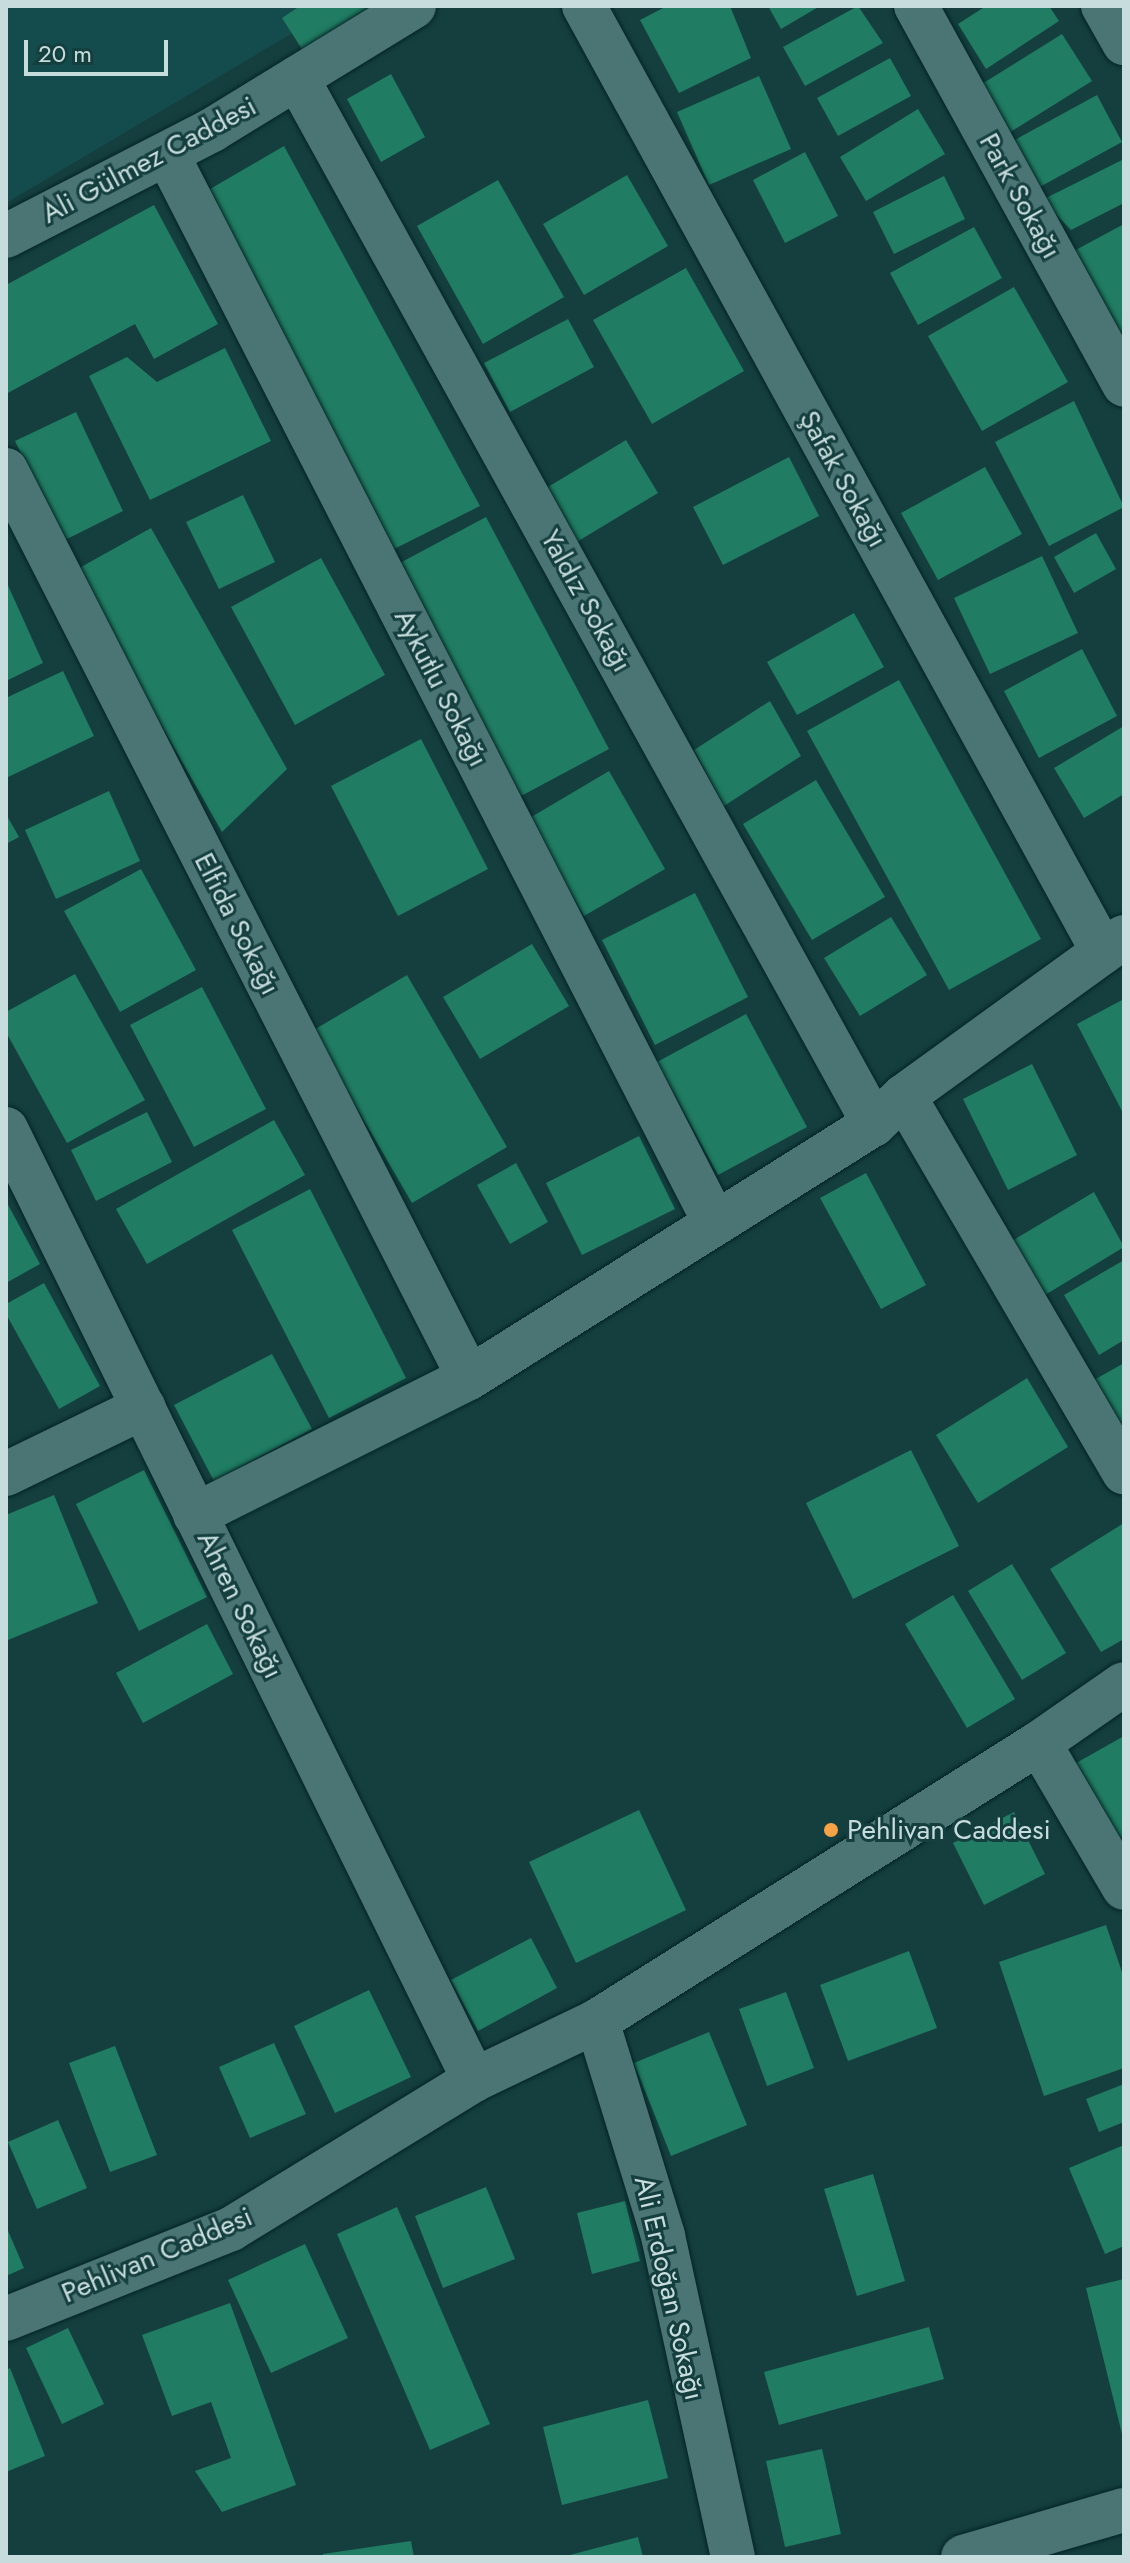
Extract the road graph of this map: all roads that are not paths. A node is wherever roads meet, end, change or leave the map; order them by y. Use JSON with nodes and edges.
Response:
{"nodes":[{"id":1,"x":414,"y":6,"type":"edge"},
{"id":2,"x":584,"y":6,"type":"edge"},
{"id":3,"x":916,"y":6,"type":"edge"},
{"id":4,"x":1103,"y":6,"type":"edge"},
{"id":5,"x":1124,"y":43,"type":"edge"},
{"id":6,"x":297,"y":78,"type":"junction"},
{"id":7,"x":167,"y":154,"type":"junction"},
{"id":8,"x":6,"y":236,"type":"edge"},
{"id":9,"x":1124,"y":385,"type":"edge"},
{"id":10,"x":6,"y":470,"type":"edge"},
{"id":11,"x":1113,"y":944,"type":"edge"},
{"id":12,"x":889,"y":1110,"type":"junction"},
{"id":13,"x":6,"y":1129,"type":"edge"},
{"id":14,"x":715,"y":1223,"type":"junction"},
{"id":15,"x":469,"y":1378,"type":"junction"},
{"id":16,"x":144,"y":1407,"type":"junction"},
{"id":17,"x":1124,"y":1472,"type":"edge"},
{"id":18,"x":6,"y":1474,"type":"edge"},
{"id":19,"x":195,"y":1515,"type":"junction"},
{"id":20,"x":1124,"y":1684,"type":"edge"},
{"id":21,"x":1039,"y":1743,"type":"junction"},
{"id":22,"x":1124,"y":1888,"type":"edge"},
{"id":23,"x":597,"y":2021,"type":"junction"},
{"id":24,"x":474,"y":2080,"type":"junction"},
{"id":25,"x":6,"y":2319,"type":"edge"},
{"id":26,"x":1124,"y":2510,"type":"edge"},
{"id":27,"x":733,"y":2557,"type":"edge"},
{"id":28,"x":963,"y":2557,"type":"edge"}],
"edges":[{"from":1,"to":6,"type":"street","name":"Ali Gülmez Caddesi"},
{"from":2,"to":11,"type":"street","name":"Şafak Sokağı"},
{"from":3,"to":9,"type":"street","name":"Park Sokağı"},
{"from":4,"to":5,"type":"street"},
{"from":6,"to":7,"type":"street","name":"Ali Gülmez Caddesi"},
{"from":6,"to":12,"type":"street","name":"Yaldız Sokağı"},
{"from":7,"to":8,"type":"street","name":"Ali Gülmez Caddesi"},
{"from":7,"to":14,"type":"street","name":"Aykutlu Sokağı"},
{"from":10,"to":15,"type":"street","name":"Elfida Sokağı"},
{"from":11,"to":12,"type":"street"},
{"from":12,"to":14,"type":"street"},
{"from":12,"to":17,"type":"street","name":"Yaldız Sokağı"},
{"from":13,"to":16,"type":"street","name":"Ahren Sokağı"},
{"from":14,"to":15,"type":"street"},
{"from":15,"to":19,"type":"street"},
{"from":16,"to":18,"type":"street"},
{"from":16,"to":19,"type":"street","name":"Ahren Sokağı"},
{"from":19,"to":24,"type":"street","name":"Ahren Sokağı"},
{"from":20,"to":21,"type":"street","name":"Pehlivan Caddesi"},
{"from":21,"to":22,"type":"street"},
{"from":21,"to":23,"type":"street","name":"Pehlivan Caddesi"},
{"from":23,"to":24,"type":"street","name":"Pehlivan Caddesi"},
{"from":23,"to":27,"type":"street","name":"Ali Erdoğan Sokağı"},
{"from":24,"to":25,"type":"street","name":"Pehlivan Caddesi"},
{"from":26,"to":28,"type":"street"}]}
